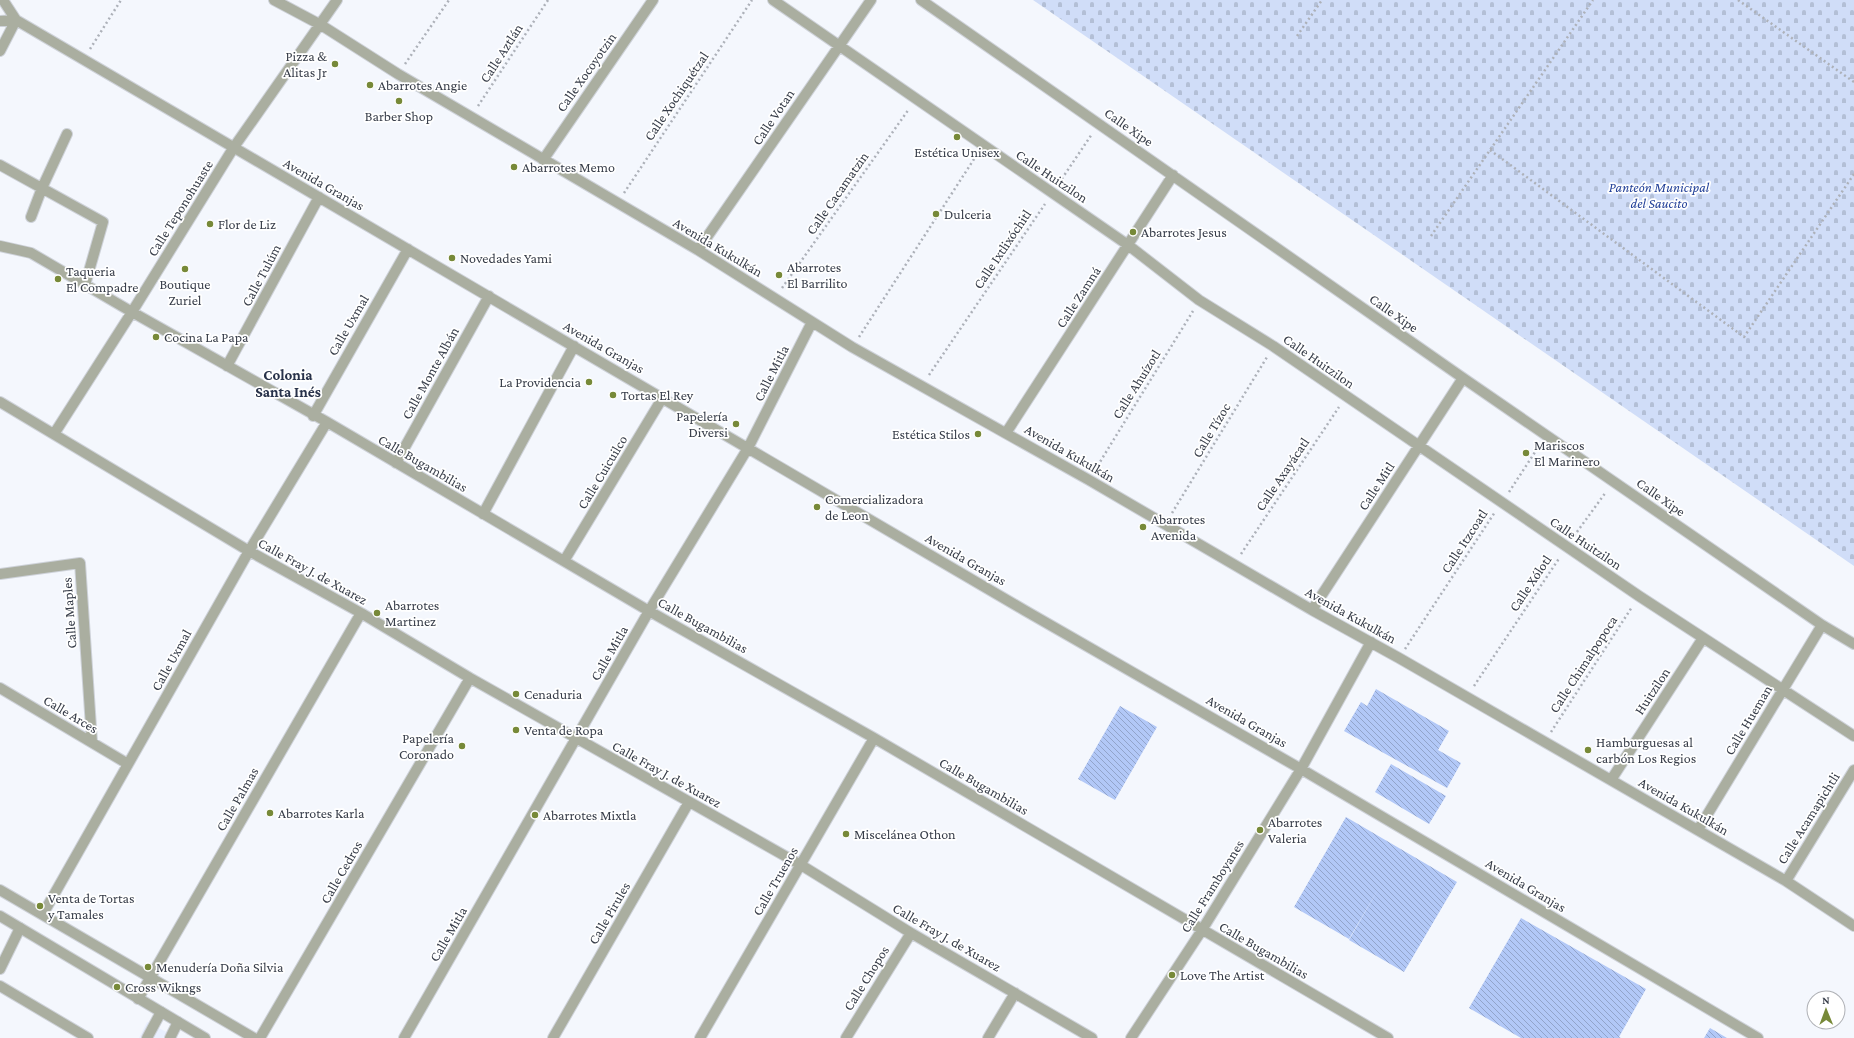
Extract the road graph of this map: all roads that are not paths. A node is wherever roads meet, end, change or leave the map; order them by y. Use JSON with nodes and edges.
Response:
{"nodes":[{"id":1,"x":3,"y":0,"type":"edge"},
{"id":2,"x":274,"y":0,"type":"edge"},
{"id":3,"x":337,"y":0,"type":"edge"},
{"id":4,"x":653,"y":0,"type":"edge"},
{"id":5,"x":773,"y":0,"type":"edge"},
{"id":6,"x":871,"y":0,"type":"edge"},
{"id":7,"x":921,"y":0,"type":"edge"},
{"id":8,"x":16,"y":20,"type":"junction"},
{"id":9,"x":0,"y":21,"type":"edge"},
{"id":10,"x":321,"y":25,"type":"junction"},
{"id":11,"x":838,"y":46,"type":"junction"},
{"id":12,"x":0,"y":51,"type":"edge"},
{"id":13,"x":67,"y":134,"type":"dead end"},
{"id":14,"x":234,"y":147,"type":"junction"},
{"id":15,"x":543,"y":160,"type":"junction"},
{"id":16,"x":0,"y":165,"type":"edge"},
{"id":17,"x":1173,"y":175,"type":"junction"},
{"id":18,"x":42,"y":188,"type":"junction"},
{"id":19,"x":319,"y":197,"type":"junction"},
{"id":20,"x":31,"y":217,"type":"dead end"},
{"id":21,"x":1128,"y":245,"type":"junction"},
{"id":22,"x":0,"y":246,"type":"edge"},
{"id":23,"x":408,"y":249,"type":"junction"},
{"id":24,"x":698,"y":250,"type":"junction"},
{"id":25,"x":85,"y":285,"type":"junction"},
{"id":26,"x":489,"y":296,"type":"junction"},
{"id":27,"x":132,"y":312,"type":"junction"},
{"id":28,"x":812,"y":322,"type":"junction"},
{"id":29,"x":574,"y":346,"type":"junction"},
{"id":30,"x":227,"y":366,"type":"junction"},
{"id":31,"x":1463,"y":378,"type":"junction"},
{"id":32,"x":663,"y":397,"type":"junction"},
{"id":33,"x":0,"y":402,"type":"edge"},
{"id":34,"x":313,"y":416,"type":"junction"},
{"id":35,"x":326,"y":422,"type":"junction"},
{"id":36,"x":1006,"y":433,"type":"junction"},
{"id":37,"x":54,"y":434,"type":"junction"},
{"id":38,"x":1418,"y":446,"type":"junction"},
{"id":39,"x":748,"y":448,"type":"junction"},
{"id":40,"x":396,"y":464,"type":"junction"},
{"id":41,"x":483,"y":514,"type":"junction"},
{"id":42,"x":249,"y":550,"type":"junction"},
{"id":43,"x":564,"y":561,"type":"junction"},
{"id":44,"x":0,"y":574,"type":"edge"},
{"id":45,"x":1312,"y":610,"type":"junction"},
{"id":46,"x":649,"y":611,"type":"junction"},
{"id":47,"x":361,"y":613,"type":"junction"},
{"id":48,"x":1822,"y":625,"type":"junction"},
{"id":49,"x":1703,"y":638,"type":"junction"},
{"id":50,"x":1371,"y":642,"type":"junction"},
{"id":51,"x":1854,"y":644,"type":"edge"},
{"id":52,"x":470,"y":678,"type":"junction"},
{"id":53,"x":0,"y":688,"type":"edge"},
{"id":54,"x":1782,"y":690,"type":"junction"},
{"id":55,"x":1854,"y":736,"type":"edge"},
{"id":56,"x":874,"y":738,"type":"junction"},
{"id":57,"x":576,"y":739,"type":"junction"},
{"id":58,"x":92,"y":742,"type":"junction"},
{"id":59,"x":128,"y":764,"type":"junction"},
{"id":60,"x":1301,"y":769,"type":"junction"},
{"id":61,"x":1854,"y":770,"type":"edge"},
{"id":62,"x":1612,"y":780,"type":"junction"},
{"id":63,"x":689,"y":802,"type":"junction"},
{"id":64,"x":1698,"y":830,"type":"junction"},
{"id":65,"x":801,"y":865,"type":"junction"},
{"id":66,"x":1786,"y":881,"type":"junction"},
{"id":67,"x":0,"y":890,"type":"edge"},
{"id":68,"x":43,"y":914,"type":"junction"},
{"id":69,"x":0,"y":916,"type":"edge"},
{"id":70,"x":1854,"y":926,"type":"edge"},
{"id":71,"x":20,"y":928,"type":"junction"},
{"id":72,"x":1202,"y":930,"type":"junction"},
{"id":73,"x":910,"y":933,"type":"junction"},
{"id":74,"x":0,"y":969,"type":"edge"},
{"id":75,"x":150,"y":978,"type":"junction"},
{"id":76,"x":0,"y":986,"type":"edge"},
{"id":77,"x":1015,"y":993,"type":"junction"},
{"id":78,"x":138,"y":999,"type":"junction"},
{"id":79,"x":161,"y":1012,"type":"junction"},
{"id":80,"x":178,"y":1022,"type":"junction"},
{"id":81,"x":88,"y":1038,"type":"edge"},
{"id":82,"x":147,"y":1038,"type":"edge"},
{"id":83,"x":170,"y":1038,"type":"edge"},
{"id":84,"x":205,"y":1038,"type":"edge"},
{"id":85,"x":254,"y":1038,"type":"edge"},
{"id":86,"x":260,"y":1038,"type":"edge"},
{"id":87,"x":404,"y":1038,"type":"edge"},
{"id":88,"x":553,"y":1038,"type":"edge"},
{"id":89,"x":700,"y":1038,"type":"edge"},
{"id":90,"x":846,"y":1038,"type":"edge"},
{"id":91,"x":988,"y":1038,"type":"edge"},
{"id":92,"x":1092,"y":1038,"type":"edge"},
{"id":93,"x":1131,"y":1038,"type":"edge"},
{"id":94,"x":1388,"y":1038,"type":"edge"},
{"id":95,"x":1758,"y":1038,"type":"edge"}],
"edges":[{"from":1,"to":8,"type":"street"},
{"from":2,"to":10,"type":"street","name":"Avenida Kukulkán"},
{"from":3,"to":10,"type":"street","name":"Calle Teponohuaste"},
{"from":4,"to":15,"type":"street","name":"Calle Xocoyotzin"},
{"from":5,"to":11,"type":"street","name":"Calle Huitzilon"},
{"from":6,"to":11,"type":"street","name":"Calle Votan"},
{"from":7,"to":17,"type":"street","name":"Calle Xipe"},
{"from":8,"to":9,"type":"street"},
{"from":8,"to":12,"type":"street"},
{"from":8,"to":14,"type":"street","name":"Avenida Granjas"},
{"from":10,"to":14,"type":"street","name":"Calle Teponohuaste"},
{"from":10,"to":15,"type":"street","name":"Avenida Kukulkán"},
{"from":11,"to":21,"type":"street","name":"Calle Huitzilon"},
{"from":11,"to":24,"type":"street","name":"Calle Votan"},
{"from":13,"to":18,"type":"street"},
{"from":14,"to":19,"type":"street","name":"Avenida Granjas"},
{"from":14,"to":27,"type":"street","name":"Calle Teponohuaste"},
{"from":15,"to":24,"type":"street","name":"Avenida Kukulkán"},
{"from":16,"to":18,"type":"street"},
{"from":17,"to":21,"type":"street","name":"Calle Zamná"},
{"from":17,"to":31,"type":"street","name":"Calle Xipe"},
{"from":18,"to":20,"type":"street"},
{"from":18,"to":25,"type":"street"},
{"from":19,"to":23,"type":"street","name":"Avenida Granjas"},
{"from":19,"to":30,"type":"street","name":"Calle Tulúm"},
{"from":21,"to":36,"type":"street","name":"Calle Zamná"},
{"from":21,"to":38,"type":"street","name":"Calle Huitzilon"},
{"from":22,"to":25,"type":"street","name":"Calle Bugambilias"},
{"from":23,"to":26,"type":"street","name":"Avenida Granjas"},
{"from":23,"to":34,"type":"street","name":"Calle Uxmal"},
{"from":24,"to":28,"type":"street","name":"Avenida Kukulkán"},
{"from":25,"to":27,"type":"street","name":"Calle Bugambilias"},
{"from":26,"to":29,"type":"street","name":"Avenida Granjas"},
{"from":26,"to":40,"type":"street","name":"Calle Monte Albán"},
{"from":27,"to":30,"type":"street","name":"Calle Bugambilias"},
{"from":27,"to":37,"type":"street","name":"Calle Teponohuaste"},
{"from":28,"to":36,"type":"street","name":"Avenida Kukulkán"},
{"from":28,"to":39,"type":"street","name":"Calle Mitla"},
{"from":29,"to":32,"type":"street","name":"Avenida Granjas"},
{"from":29,"to":41,"type":"street"},
{"from":30,"to":34,"type":"street","name":"Calle Bugambilias"},
{"from":31,"to":38,"type":"street","name":"Calle Mitl"},
{"from":31,"to":48,"type":"street","name":"Calle Xipe"},
{"from":32,"to":39,"type":"street","name":"Avenida Granjas"},
{"from":32,"to":43,"type":"street","name":"Calle Cuicuilco"},
{"from":33,"to":37,"type":"street","name":"Calle Fray J. de Xuarez"},
{"from":34,"to":35,"type":"street","name":"Calle Bugambilias"},
{"from":35,"to":40,"type":"street","name":"Calle Bugambilias"},
{"from":35,"to":42,"type":"street","name":"Calle Uxmal"},
{"from":36,"to":45,"type":"street","name":"Avenida Kukulkán"},
{"from":37,"to":42,"type":"street","name":"Calle Fray J. de Xuarez"},
{"from":38,"to":45,"type":"street","name":"Calle Mitl"},
{"from":38,"to":49,"type":"street","name":"Calle Huitzilon"},
{"from":39,"to":46,"type":"street","name":"Calle Mitla"},
{"from":39,"to":60,"type":"street","name":"Avenida Granjas"},
{"from":40,"to":41,"type":"street","name":"Calle Bugambilias"},
{"from":41,"to":43,"type":"street","name":"Calle Bugambilias"},
{"from":42,"to":47,"type":"street","name":"Calle Fray J. de Xuarez"},
{"from":42,"to":59,"type":"street","name":"Calle Uxmal"},
{"from":43,"to":46,"type":"street","name":"Calle Bugambilias"},
{"from":44,"to":58,"type":"street","name":"Calle Maples"},
{"from":45,"to":50,"type":"street","name":"Avenida Kukulkán"},
{"from":46,"to":56,"type":"street","name":"Calle Bugambilias"},
{"from":46,"to":57,"type":"street","name":"Calle Mitla"},
{"from":47,"to":52,"type":"street","name":"Calle Fray J. de Xuarez"},
{"from":47,"to":75,"type":"street","name":"Calle Palmas"},
{"from":48,"to":51,"type":"street","name":"Calle Xipe"},
{"from":48,"to":54,"type":"street","name":"Calle Hueman"},
{"from":49,"to":54,"type":"street","name":"Calle Huitzilon"},
{"from":49,"to":62,"type":"street","name":"Huitzilon"},
{"from":50,"to":60,"type":"street","name":"Calle Framboyanes"},
{"from":50,"to":62,"type":"street","name":"Avenida Kukulkán"},
{"from":52,"to":57,"type":"street","name":"Calle Fray J. de Xuarez"},
{"from":52,"to":86,"type":"street","name":"Calle Cedros"},
{"from":53,"to":58,"type":"street","name":"Calle Arces"},
{"from":54,"to":55,"type":"street","name":"Calle Huitzilon"},
{"from":54,"to":64,"type":"street","name":"Calle Hueman"},
{"from":56,"to":65,"type":"street","name":"Calle Truenos"},
{"from":56,"to":72,"type":"street","name":"Calle Bugambilias"},
{"from":57,"to":63,"type":"street","name":"Calle Fray J. de Xuarez"},
{"from":57,"to":87,"type":"street","name":"Calle Mitla"},
{"from":58,"to":59,"type":"street","name":"Calle Arces"},
{"from":59,"to":68,"type":"street","name":"Calle Uxmal"},
{"from":60,"to":72,"type":"street","name":"Calle Framboyanes"},
{"from":60,"to":95,"type":"street","name":"Avenida Granjas"},
{"from":61,"to":66,"type":"street","name":"Calle Acamapichtli"},
{"from":62,"to":64,"type":"street","name":"Avenida Kukulkán"},
{"from":63,"to":65,"type":"street","name":"Calle Fray J. de Xuarez"},
{"from":63,"to":88,"type":"street","name":"Calle Pirules"},
{"from":64,"to":66,"type":"street","name":"Avenida Kukulkán"},
{"from":65,"to":73,"type":"street","name":"Calle Fray J. de Xuarez"},
{"from":65,"to":89,"type":"street","name":"Calle Truenos"},
{"from":66,"to":70,"type":"street","name":"Avenida Kukulkán"},
{"from":67,"to":68,"type":"street"},
{"from":68,"to":75,"type":"street"},
{"from":69,"to":71,"type":"street"},
{"from":71,"to":74,"type":"street"},
{"from":71,"to":78,"type":"street"},
{"from":72,"to":93,"type":"street","name":"Calle Framboyanes"},
{"from":72,"to":94,"type":"street","name":"Calle Bugambilias"},
{"from":73,"to":77,"type":"street","name":"Calle Fray J. de Xuarez"},
{"from":73,"to":90,"type":"street","name":"Calle Chopos"},
{"from":75,"to":78,"type":"street","name":"Calle Palmas"},
{"from":75,"to":85,"type":"street"},
{"from":76,"to":81,"type":"street"},
{"from":77,"to":91,"type":"street"},
{"from":77,"to":92,"type":"street","name":"Calle Fray J. de Xuarez"},
{"from":78,"to":79,"type":"street"},
{"from":79,"to":80,"type":"street"},
{"from":79,"to":82,"type":"street"},
{"from":80,"to":83,"type":"street"},
{"from":80,"to":84,"type":"street"}]}
